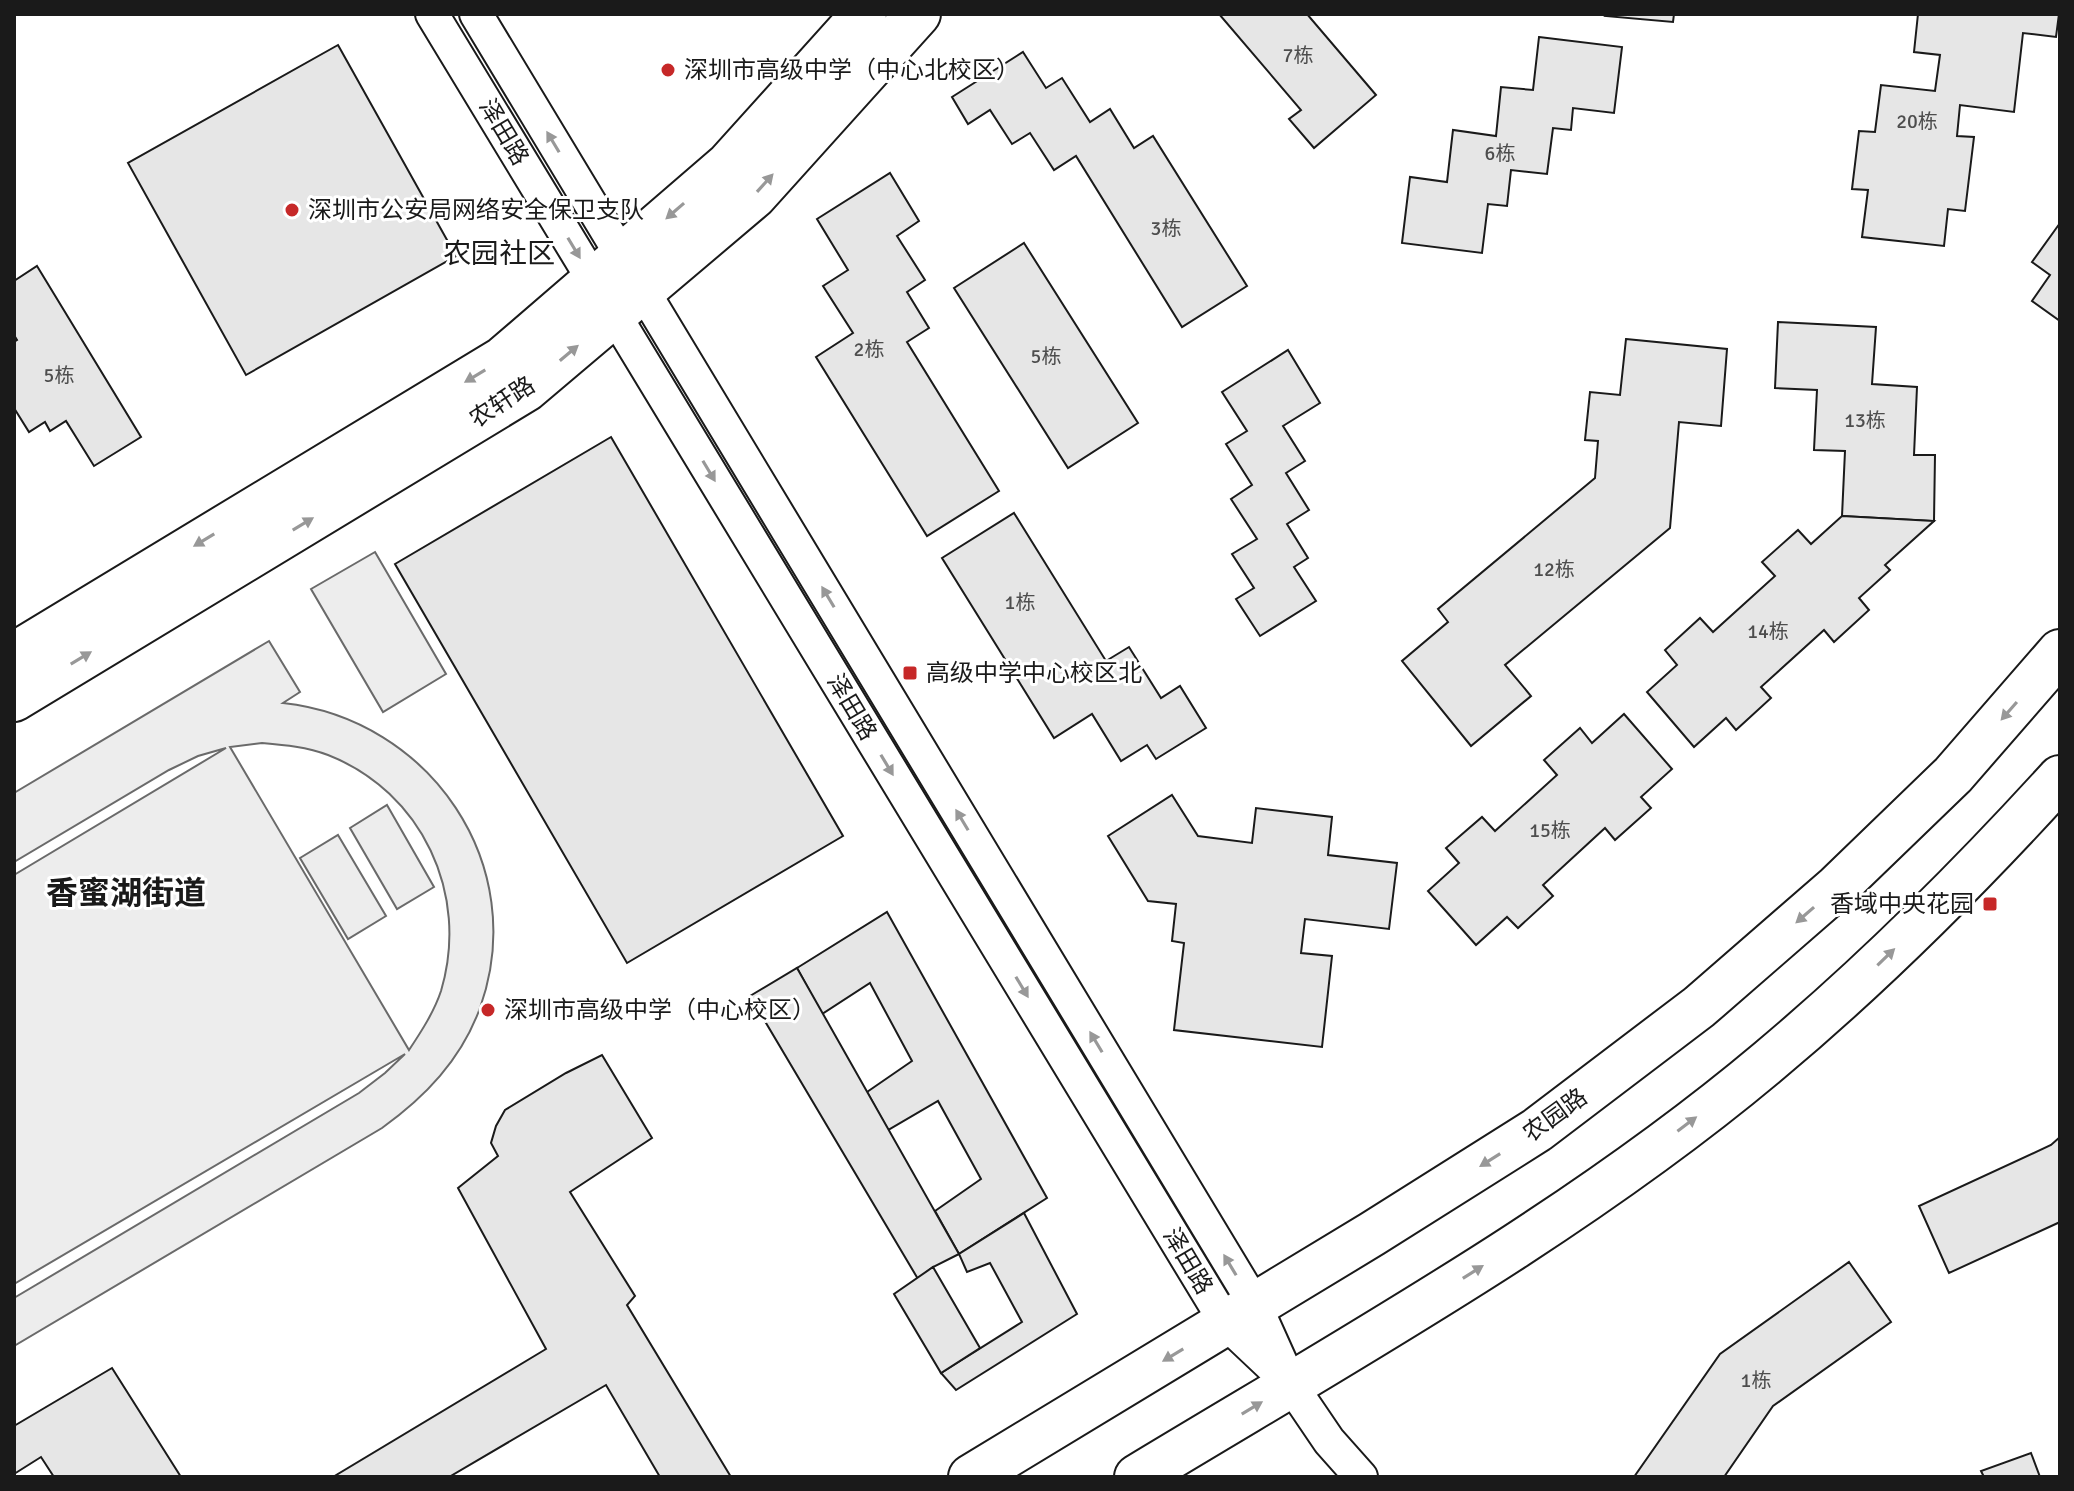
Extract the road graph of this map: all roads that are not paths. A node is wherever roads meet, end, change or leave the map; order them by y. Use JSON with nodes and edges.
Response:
{"nodes":[{"id":1,"x":432,"y":14,"type":"edge"},
{"id":2,"x":476,"y":14,"type":"edge"},
{"id":3,"x":864,"y":14,"type":"edge"},
{"id":4,"x":918,"y":14,"type":"edge"},
{"id":5,"x":618,"y":286,"type":"junction"},
{"id":6,"x":2060,"y":652,"type":"edge"},
{"id":7,"x":14,"y":655,"type":"edge"},
{"id":8,"x":14,"y":699,"type":"edge"},
{"id":9,"x":2060,"y":778,"type":"edge"},
{"id":10,"x":1240,"y":1314,"type":"junction"},
{"id":11,"x":1291,"y":1385,"type":"junction"},
{"id":12,"x":971,"y":1477,"type":"edge"},
{"id":13,"x":1137,"y":1477,"type":"edge"},
{"id":14,"x":1361,"y":1477,"type":"edge"}],
"edges":[{"from":1,"to":5,"type":"street","name":"泽田路","one_way":true},
{"from":5,"to":2,"type":"street","name":"泽田路","one_way":true},
{"from":3,"to":5,"type":"main road","name":"农轩路","one_way":true},
{"from":5,"to":4,"type":"main road","name":"农轩路","one_way":true},
{"from":5,"to":7,"type":"main road","name":"农轩路","one_way":true},
{"from":8,"to":5,"type":"main road","name":"农轩路","one_way":true},
{"from":5,"to":10,"type":"street","name":"泽田路"},
{"from":6,"to":10,"type":"main road","name":"农园路","one_way":true},
{"from":11,"to":9,"type":"main road","one_way":true},
{"from":10,"to":11,"type":"street","name":"泽田路"},
{"from":10,"to":12,"type":"main road","name":"农园路","one_way":true},
{"from":13,"to":11,"type":"main road","one_way":true},
{"from":11,"to":14,"type":"street","name":"泽田路"}]}
